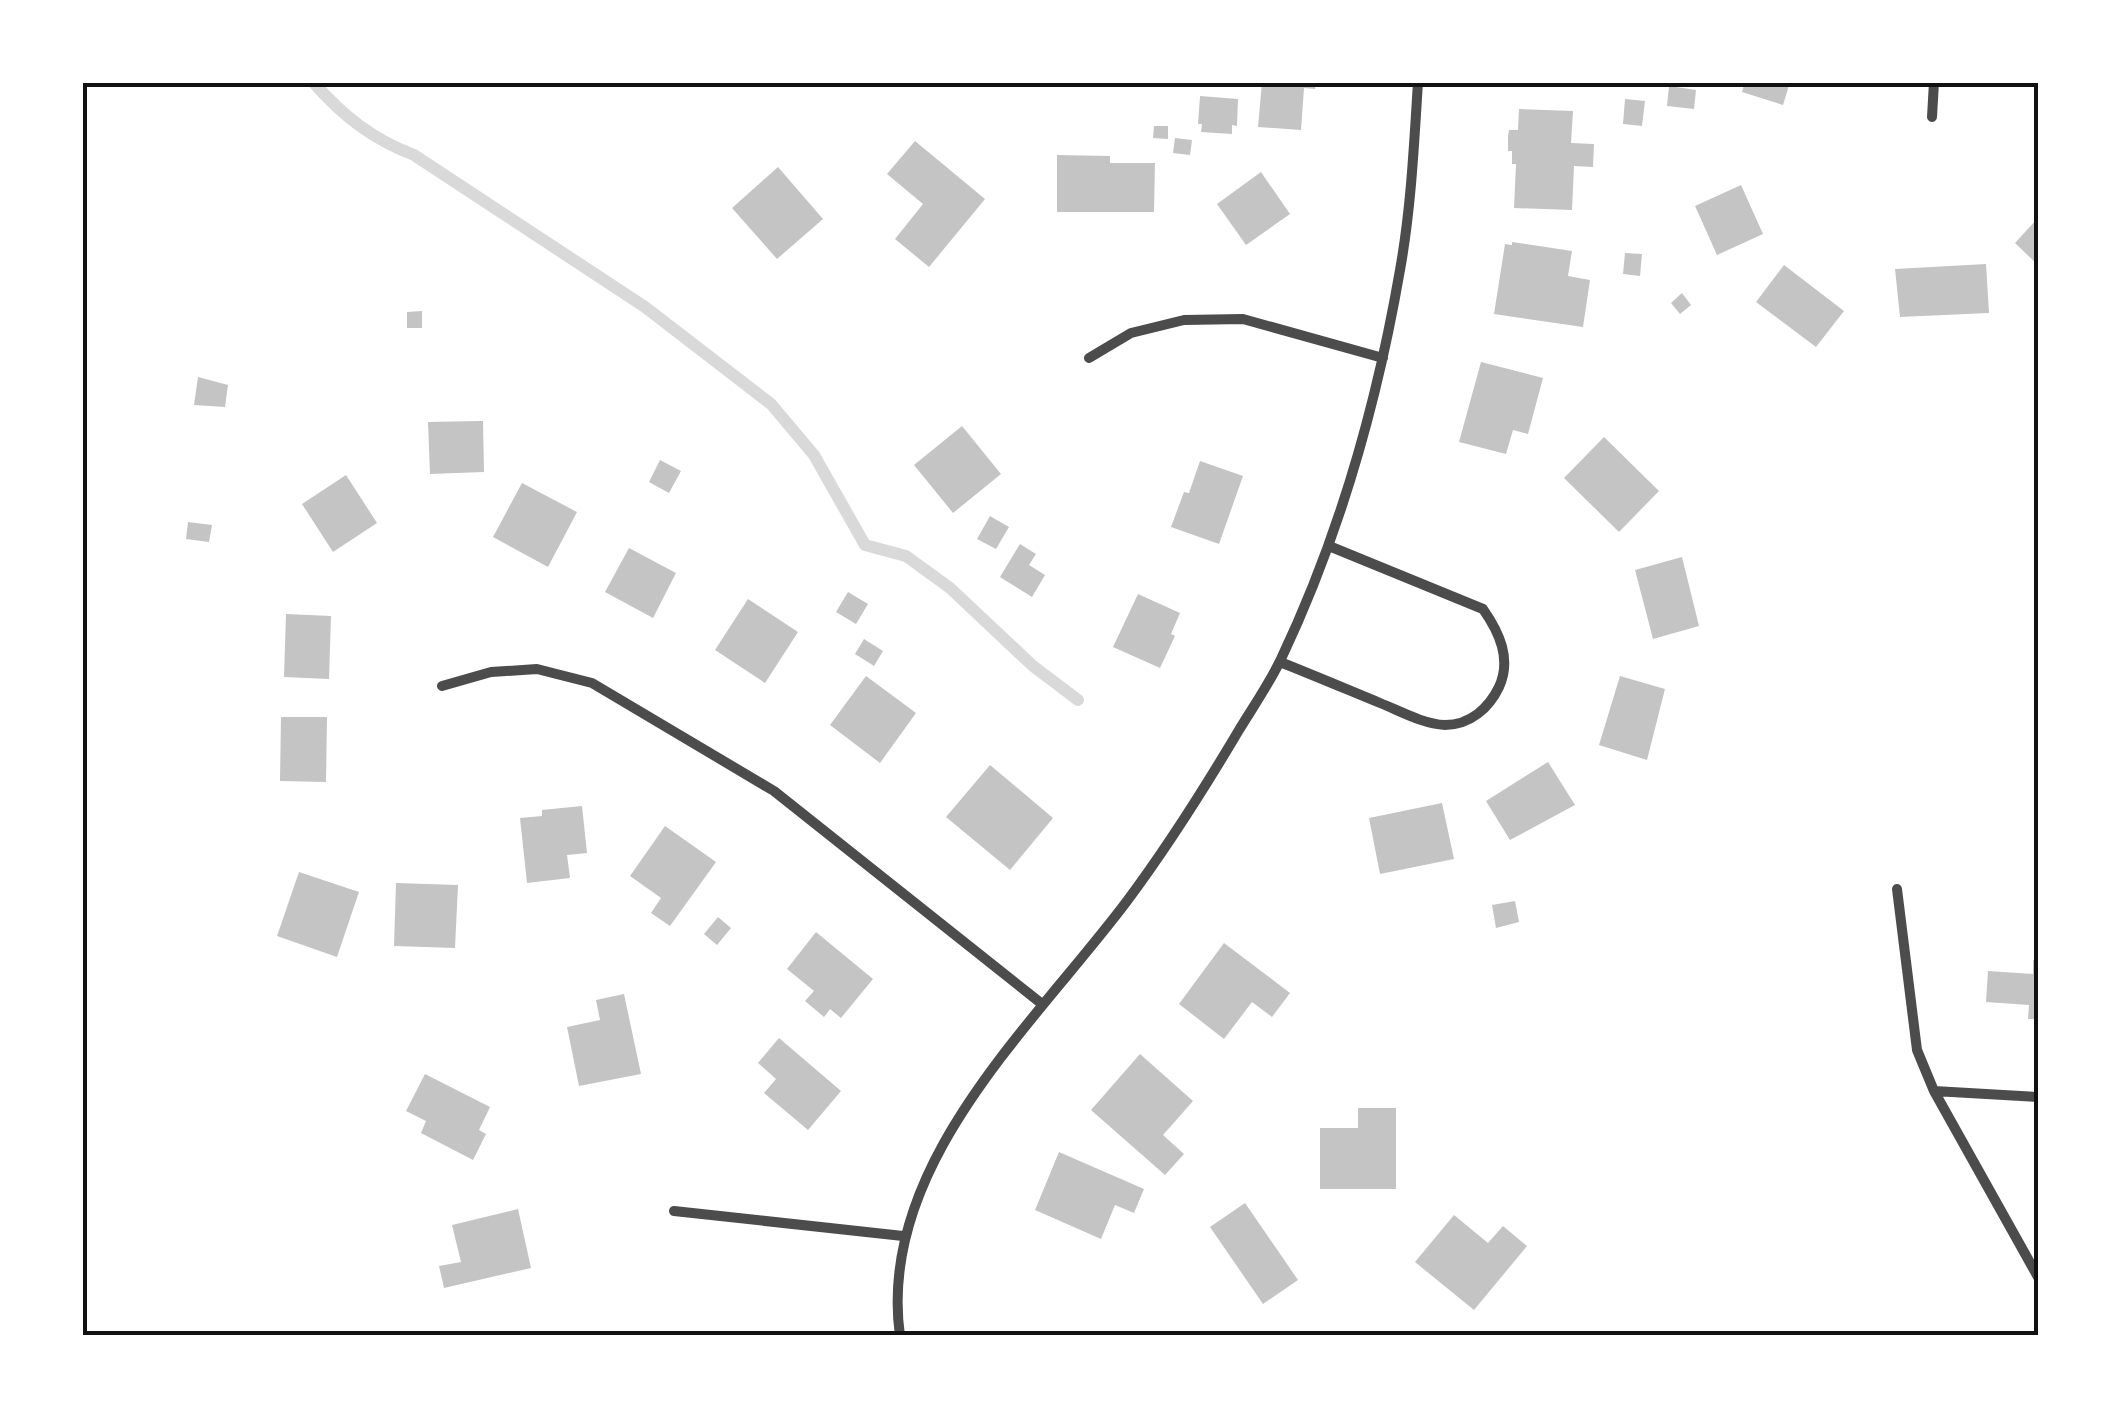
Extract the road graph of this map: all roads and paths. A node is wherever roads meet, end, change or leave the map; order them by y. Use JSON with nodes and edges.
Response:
{"nodes":[{"id":1,"x":1418,"y":82,"type":"edge"},
{"id":2,"x":1934,"y":82,"type":"edge"},
{"id":3,"x":1932,"y":118,"type":"dead end"},
{"id":4,"x":1089,"y":358,"type":"dead end"},
{"id":5,"x":1383,"y":358,"type":"junction"},
{"id":6,"x":1330,"y":546,"type":"junction"},
{"id":7,"x":1280,"y":662,"type":"junction"},
{"id":8,"x":442,"y":686,"type":"dead end"},
{"id":9,"x":1898,"y":889,"type":"dead end"},
{"id":10,"x":1042,"y":1004,"type":"junction"},
{"id":11,"x":1934,"y":1090,"type":"junction"},
{"id":12,"x":2038,"y":1097,"type":"edge"},
{"id":13,"x":674,"y":1211,"type":"dead end"},
{"id":14,"x":903,"y":1236,"type":"junction"},
{"id":15,"x":2038,"y":1277,"type":"edge"},
{"id":16,"x":900,"y":1336,"type":"edge"}],
"edges":[{"from":1,"to":5,"type":"street"},
{"from":2,"to":3,"type":"street"},
{"from":4,"to":5,"type":"street"},
{"from":5,"to":6,"type":"street"},
{"from":6,"to":7,"type":"street"},
{"from":6,"to":7,"type":"street"},
{"from":7,"to":10,"type":"street"},
{"from":8,"to":10,"type":"street"},
{"from":9,"to":11,"type":"street"},
{"from":10,"to":14,"type":"street"},
{"from":11,"to":12,"type":"street"},
{"from":11,"to":15,"type":"street"},
{"from":13,"to":14,"type":"street"},
{"from":14,"to":16,"type":"street"}]}
